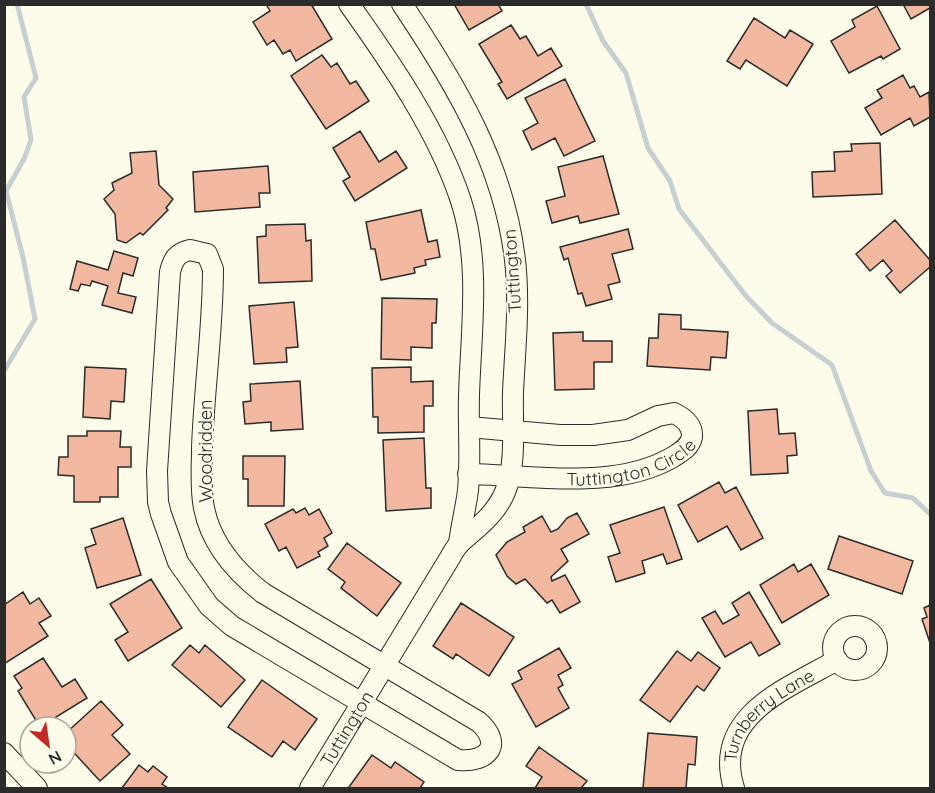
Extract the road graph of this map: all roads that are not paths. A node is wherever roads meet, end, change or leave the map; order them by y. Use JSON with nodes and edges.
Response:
{"nodes":[{"id":1,"x":349,"y":4,"type":"edge"},
{"id":2,"x":402,"y":4,"type":"edge"},
{"id":3,"x":469,"y":427,"type":"junction"},
{"id":4,"x":512,"y":431,"type":"junction"},
{"id":5,"x":468,"y":474,"type":"junction"},
{"id":6,"x":511,"y":474,"type":"junction"},
{"id":7,"x":459,"y":544,"type":"junction"},
{"id":8,"x":837,"y":660,"type":"dead end"},
{"id":9,"x":384,"y":664,"type":"junction"},
{"id":10,"x":361,"y":704,"type":"junction"},
{"id":11,"x":4,"y":753,"type":"edge"},
{"id":12,"x":37,"y":789,"type":"edge"},
{"id":13,"x":310,"y":789,"type":"edge"},
{"id":14,"x":734,"y":789,"type":"edge"}],
"edges":[{"from":1,"to":3,"type":"street","name":"Tuttington"},
{"from":2,"to":4,"type":"street","name":"Tuttington"},
{"from":3,"to":4,"type":"street","name":"Tuttington Circle"},
{"from":3,"to":5,"type":"street","name":"Tuttington"},
{"from":4,"to":6,"type":"street","name":"Tuttington"},
{"from":4,"to":6,"type":"street","name":"Tuttington Circle"},
{"from":5,"to":6,"type":"street","name":"Tuttington Circle"},
{"from":5,"to":7,"type":"street","name":"Tuttington"},
{"from":6,"to":7,"type":"street","name":"Tuttington"},
{"from":7,"to":9,"type":"street","name":"Tuttington"},
{"from":8,"to":14,"type":"street","name":"Turnberry Lane"},
{"from":9,"to":10,"type":"street","name":"Tuttington"},
{"from":9,"to":10,"type":"street","name":"Woodridden"},
{"from":9,"to":10,"type":"street","name":"Woodridden"},
{"from":10,"to":13,"type":"street","name":"Tuttington"},
{"from":11,"to":12,"type":"street"}]}
